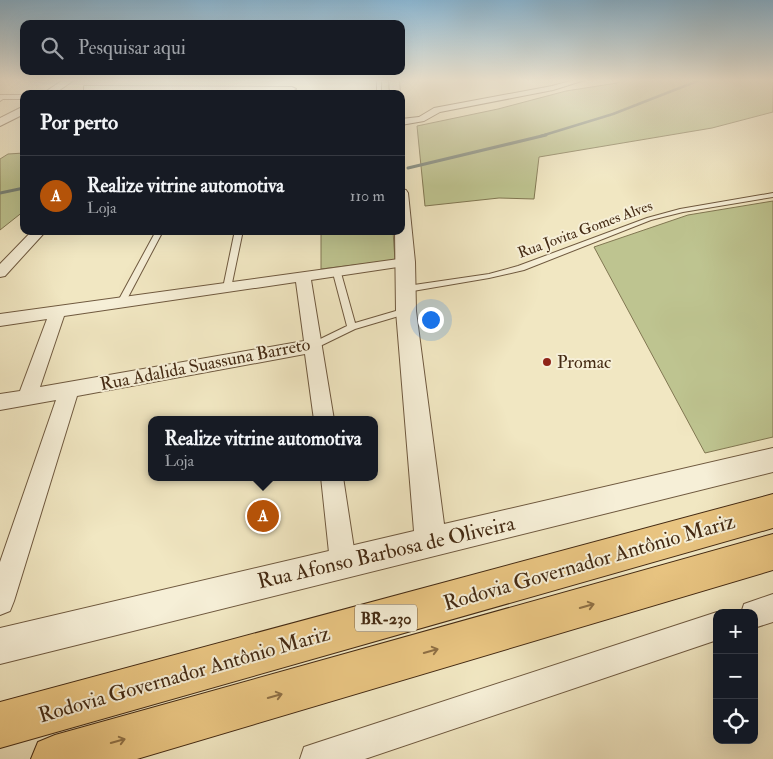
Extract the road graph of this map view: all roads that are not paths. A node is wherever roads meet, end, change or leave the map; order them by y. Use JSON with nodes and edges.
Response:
{"nodes":[{"id":1,"x":11,"y":115,"type":"edge"},
{"id":2,"x":429,"y":115,"type":"edge"},
{"id":3,"x":405,"y":122,"type":"edge"},
{"id":4,"x":0,"y":123,"type":"edge"},
{"id":5,"x":773,"y":195,"type":"edge"},
{"id":6,"x":36,"y":235,"type":"edge"},
{"id":7,"x":158,"y":235,"type":"edge"},
{"id":8,"x":238,"y":235,"type":"edge"},
{"id":9,"x":404,"y":235,"type":"edge"},
{"id":10,"x":406,"y":262,"type":"junction"},
{"id":11,"x":0,"y":273,"type":"edge"},
{"id":12,"x":337,"y":273,"type":"junction"},
{"id":13,"x":303,"y":278,"type":"junction"},
{"id":14,"x":228,"y":288,"type":"junction"},
{"id":15,"x":406,"y":300,"type":"junction"},
{"id":16,"x":120,"y":303,"type":"junction"},
{"id":17,"x":58,"y":311,"type":"junction"},
{"id":18,"x":0,"y":320,"type":"edge"},
{"id":19,"x":352,"y":327,"type":"junction"},
{"id":20,"x":313,"y":346,"type":"junction"},
{"id":21,"x":69,"y":390,"type":"junction"},
{"id":22,"x":27,"y":397,"type":"junction"},
{"id":23,"x":0,"y":402,"type":"edge"},
{"id":24,"x":323,"y":416,"type":"edge"},
{"id":25,"x":773,"y":460,"type":"edge"},
{"id":26,"x":333,"y":481,"type":"edge"},
{"id":27,"x":773,"y":511,"type":"edge"},
{"id":28,"x":431,"y":542,"type":"junction"},
{"id":29,"x":773,"y":552,"type":"edge"},
{"id":30,"x":343,"y":562,"type":"junction"},
{"id":31,"x":0,"y":601,"type":"edge"},
{"id":32,"x":773,"y":608,"type":"edge"},
{"id":33,"x":758,"y":613,"type":"edge"},
{"id":34,"x":713,"y":627,"type":"edge"},
{"id":35,"x":0,"y":646,"type":"edge"},
{"id":36,"x":0,"y":725,"type":"edge"},
{"id":37,"x":55,"y":759,"type":"edge"},
{"id":38,"x":316,"y":759,"type":"edge"}],
"edges":[{"from":1,"to":4,"type":"street"},
{"from":2,"to":3,"type":"street"},
{"from":5,"to":15,"type":"lane","name":"Rua Jovita Gomes Alves"},
{"from":6,"to":11,"type":"street"},
{"from":7,"to":16,"type":"lane"},
{"from":8,"to":14,"type":"lane"},
{"from":9,"to":10,"type":"street"},
{"from":10,"to":12,"type":"street"},
{"from":10,"to":15,"type":"street"},
{"from":12,"to":13,"type":"street"},
{"from":12,"to":19,"type":"lane"},
{"from":13,"to":14,"type":"street"},
{"from":13,"to":20,"type":"street"},
{"from":14,"to":16,"type":"street"},
{"from":15,"to":19,"type":"lane","name":"Rua Adalida Suassuna Barreto"},
{"from":15,"to":28,"type":"street"},
{"from":16,"to":17,"type":"street"},
{"from":17,"to":18,"type":"street"},
{"from":17,"to":22,"type":"street"},
{"from":19,"to":20,"type":"lane","name":"Rua Adalida Suassuna Barreto"},
{"from":20,"to":21,"type":"street","name":"Rua Adalida Suassuna Barreto"},
{"from":20,"to":24,"type":"street"},
{"from":21,"to":22,"type":"street","name":"Rua Adalida Suassuna Barreto"},
{"from":21,"to":31,"type":"street"},
{"from":22,"to":23,"type":"street","name":"Rua Adalida Suassuna Barreto"},
{"from":25,"to":28,"type":"street","name":"Rua Afonso Barbosa de Oliveira"},
{"from":26,"to":30,"type":"street"},
{"from":27,"to":36,"type":"highway","name":"Rodovia Governador Antônio Mariz","number":"BR-230"},
{"from":28,"to":30,"type":"street","name":"Rua Afonso Barbosa de Oliveira"},
{"from":37,"to":29,"type":"highway","number":"BR-230","one_way":true},
{"from":30,"to":35,"type":"street","name":"Rua Afonso Barbosa de Oliveira"},
{"from":32,"to":33,"type":"street"},
{"from":34,"to":38,"type":"street"}]}
